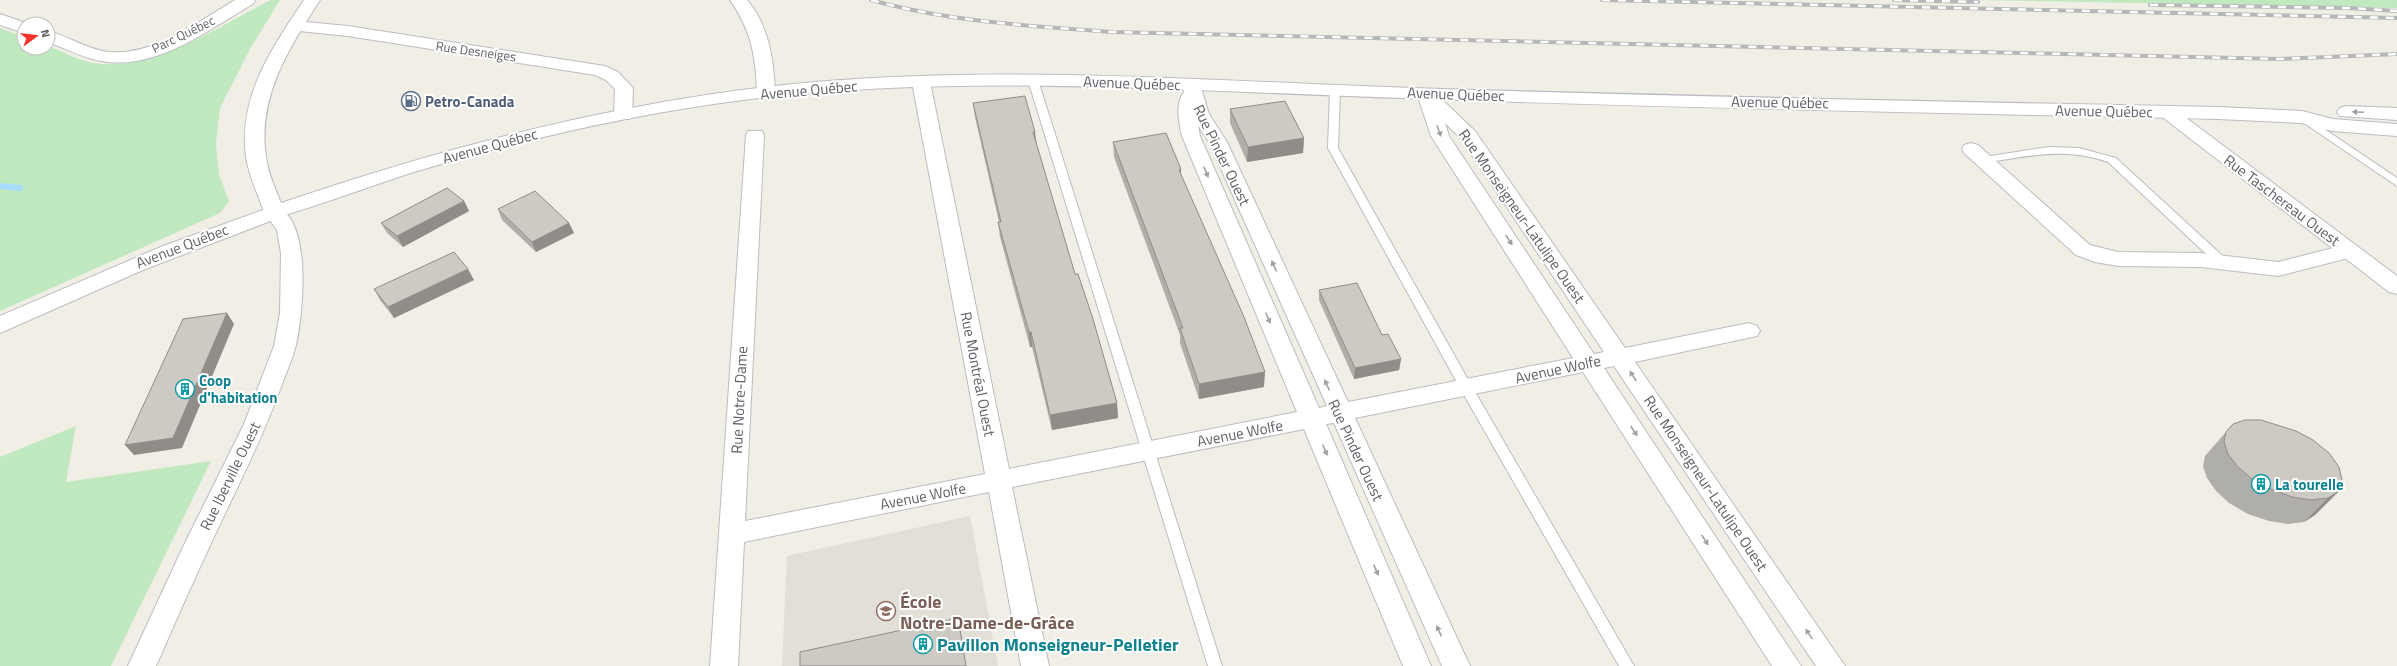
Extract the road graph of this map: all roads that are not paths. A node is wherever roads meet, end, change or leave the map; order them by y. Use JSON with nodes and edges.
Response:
{"nodes":[{"id":1,"x":247,"y":0,"type":"edge"},
{"id":2,"x":312,"y":0,"type":"edge"},
{"id":3,"x":738,"y":0,"type":"edge"},
{"id":4,"x":0,"y":18,"type":"edge"},
{"id":5,"x":16,"y":25,"type":"edge"},
{"id":6,"x":295,"y":26,"type":"junction"},
{"id":7,"x":56,"y":39,"type":"edge"},
{"id":8,"x":1033,"y":80,"type":"junction"},
{"id":9,"x":921,"y":82,"type":"junction"},
{"id":10,"x":1191,"y":85,"type":"junction"},
{"id":11,"x":1335,"y":90,"type":"junction"},
{"id":12,"x":766,"y":93,"type":"junction"},
{"id":13,"x":1426,"y":94,"type":"junction"},
{"id":14,"x":2167,"y":112,"type":"junction"},
{"id":15,"x":2397,"y":114,"type":"edge"},
{"id":16,"x":623,"y":115,"type":"junction"},
{"id":17,"x":2302,"y":117,"type":"junction"},
{"id":18,"x":2397,"y":130,"type":"edge"},
{"id":19,"x":755,"y":135,"type":"dead end"},
{"id":20,"x":1978,"y":155,"type":"joint"},
{"id":21,"x":2397,"y":183,"type":"edge"},
{"id":22,"x":274,"y":212,"type":"junction"},
{"id":23,"x":2349,"y":251,"type":"junction"},
{"id":24,"x":2223,"y":263,"type":"junction"},
{"id":25,"x":2397,"y":287,"type":"edge"},
{"id":26,"x":0,"y":325,"type":"edge"},
{"id":27,"x":1749,"y":332,"type":"dead end"},
{"id":28,"x":1620,"y":356,"type":"junction"},
{"id":29,"x":1589,"y":362,"type":"junction"},
{"id":30,"x":1466,"y":388,"type":"junction"},
{"id":31,"x":1340,"y":413,"type":"junction"},
{"id":32,"x":1311,"y":419,"type":"junction"},
{"id":33,"x":1147,"y":452,"type":"junction"},
{"id":34,"x":999,"y":481,"type":"junction"},
{"id":35,"x":731,"y":534,"type":"junction"},
{"id":36,"x":142,"y":666,"type":"edge"},
{"id":37,"x":724,"y":666,"type":"edge"},
{"id":38,"x":1035,"y":666,"type":"edge"},
{"id":39,"x":1215,"y":666,"type":"edge"},
{"id":40,"x":1417,"y":666,"type":"edge"},
{"id":41,"x":1456,"y":666,"type":"edge"},
{"id":42,"x":1627,"y":666,"type":"edge"},
{"id":43,"x":1787,"y":666,"type":"edge"},
{"id":44,"x":1831,"y":666,"type":"edge"}],
"edges":[{"from":1,"to":7,"type":"street","name":"Parc Québec"},
{"from":2,"to":6,"type":"street"},
{"from":3,"to":12,"type":"street"},
{"from":4,"to":5,"type":"street"},
{"from":6,"to":16,"type":"street","name":"Rue Desneiges"},
{"from":6,"to":22,"type":"street"},
{"from":8,"to":9,"type":"street","name":"Avenue Québec"},
{"from":8,"to":10,"type":"street","name":"Avenue Québec"},
{"from":8,"to":33,"type":"lane"},
{"from":9,"to":12,"type":"street","name":"Avenue Québec"},
{"from":9,"to":34,"type":"street","name":"Rue Montréal Ouest"},
{"from":10,"to":11,"type":"street","name":"Avenue Québec"},
{"from":31,"to":10,"type":"street","name":"Rue Pinder Ouest","one_way":true},
{"from":10,"to":32,"type":"street","name":"Rue Pinder Ouest","one_way":true},
{"from":11,"to":13,"type":"street","name":"Avenue Québec"},
{"from":11,"to":30,"type":"lane"},
{"from":12,"to":16,"type":"street","name":"Avenue Québec"},
{"from":13,"to":14,"type":"street","name":"Avenue Québec"},
{"from":13,"to":28,"type":"street","name":"Rue Monseigneur-Latulipe Ouest"},
{"from":13,"to":29,"type":"street","name":"Rue Monseigneur-Latulipe Ouest","one_way":true},
{"from":14,"to":17,"type":"street","name":"Avenue Québec"},
{"from":14,"to":23,"type":"street","name":"Rue Taschereau Ouest"},
{"from":15,"to":17,"type":"street","name":"Avenue Québec","one_way":true},
{"from":16,"to":22,"type":"street","name":"Avenue Québec"},
{"from":17,"to":18,"type":"street","name":"Avenue Québec"},
{"from":17,"to":21,"type":"lane"},
{"from":19,"to":35,"type":"street","name":"Rue Notre-Dame"},
{"from":20,"to":24,"type":"street"},
{"from":20,"to":24,"type":"lane"},
{"from":22,"to":26,"type":"street","name":"Avenue Québec"},
{"from":22,"to":36,"type":"street","name":"Rue Iberville Ouest"},
{"from":23,"to":24,"type":"street"},
{"from":23,"to":25,"type":"street","name":"Rue Taschereau Ouest"},
{"from":27,"to":28,"type":"street","name":"Avenue Wolfe"},
{"from":28,"to":29,"type":"street","name":"Avenue Wolfe"},
{"from":44,"to":28,"type":"street","name":"Rue Monseigneur-Latulipe Ouest","one_way":true},
{"from":29,"to":30,"type":"street","name":"Avenue Wolfe"},
{"from":29,"to":43,"type":"street","name":"Rue Monseigneur-Latulipe Ouest","one_way":true},
{"from":30,"to":31,"type":"street","name":"Avenue Wolfe"},
{"from":30,"to":42,"type":"lane"},
{"from":31,"to":32,"type":"street","name":"Avenue Wolfe"},
{"from":41,"to":31,"type":"street","name":"Rue Pinder Ouest","one_way":true},
{"from":32,"to":33,"type":"street","name":"Avenue Wolfe"},
{"from":32,"to":40,"type":"street","name":"Rue Pinder Ouest","one_way":true},
{"from":33,"to":34,"type":"street","name":"Avenue Wolfe"},
{"from":33,"to":39,"type":"lane"},
{"from":34,"to":35,"type":"street","name":"Avenue Wolfe"},
{"from":34,"to":38,"type":"street","name":"Rue Montréal Ouest"},
{"from":35,"to":37,"type":"street","name":"Rue Notre-Dame"}]}
